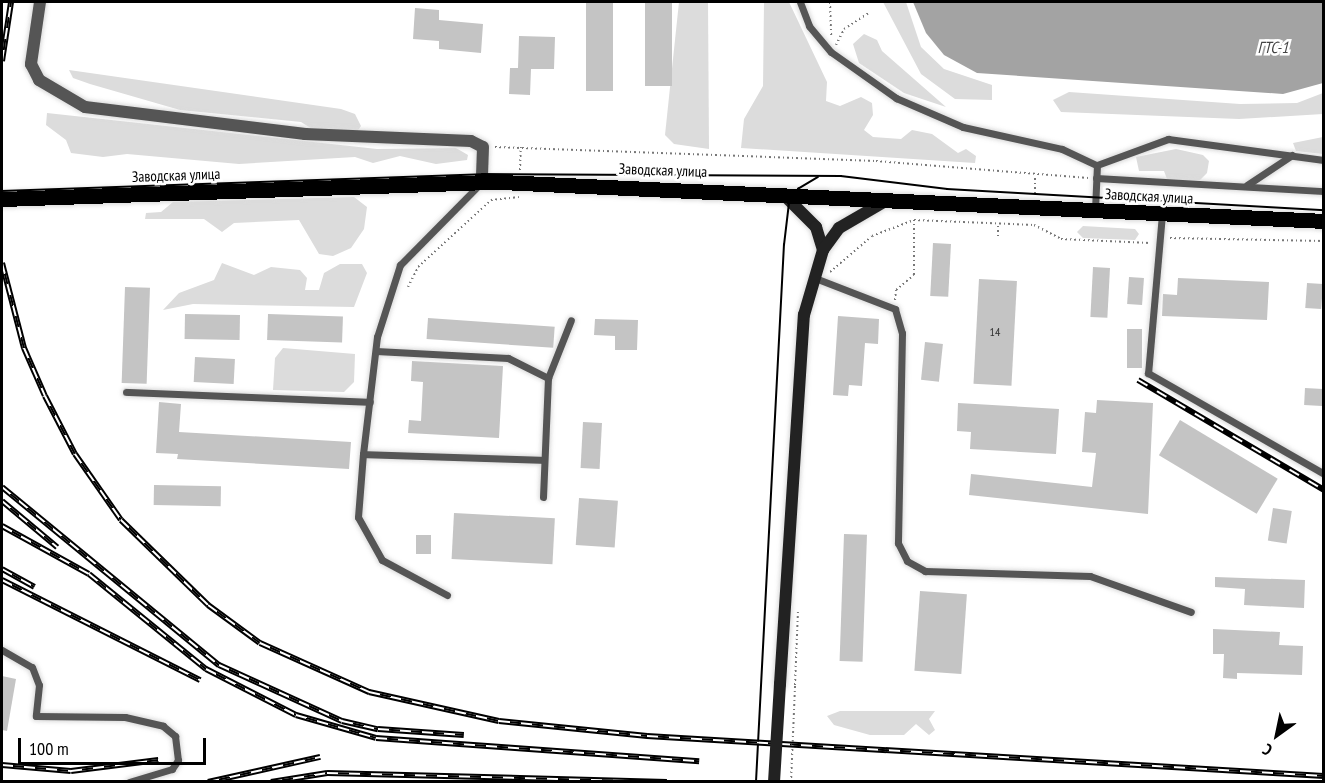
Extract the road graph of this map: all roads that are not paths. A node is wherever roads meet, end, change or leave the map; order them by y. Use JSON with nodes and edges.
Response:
{"nodes":[{"id":1,"x":40,"y":2,"type":"edge"},
{"id":2,"x":800,"y":2,"type":"edge"},
{"id":3,"x":1292,"y":155,"type":"junction"},
{"id":4,"x":1323,"y":160,"type":"edge"},
{"id":5,"x":1097,"y":165,"type":"junction"},
{"id":6,"x":1096,"y":178,"type":"junction"},
{"id":7,"x":482,"y":182,"type":"junction"},
{"id":8,"x":1246,"y":185,"type":"junction"},
{"id":9,"x":1323,"y":191,"type":"edge"},
{"id":10,"x":780,"y":193,"type":"junction"},
{"id":11,"x":2,"y":199,"type":"edge"},
{"id":12,"x":882,"y":203,"type":"junction"},
{"id":13,"x":1095,"y":211,"type":"junction"},
{"id":14,"x":1162,"y":214,"type":"junction"},
{"id":15,"x":1323,"y":221,"type":"edge"},
{"id":16,"x":823,"y":250,"type":"junction"},
{"id":17,"x":820,"y":279,"type":"junction"},
{"id":18,"x":571,"y":320,"type":"dead end"},
{"id":19,"x":376,"y":351,"type":"junction"},
{"id":20,"x":548,"y":378,"type":"junction"},
{"id":21,"x":126,"y":392,"type":"dead end"},
{"id":22,"x":370,"y":402,"type":"junction"},
{"id":23,"x":363,"y":454,"type":"junction"},
{"id":24,"x":544,"y":460,"type":"junction"},
{"id":25,"x":1323,"y":474,"type":"edge"},
{"id":26,"x":543,"y":497,"type":"dead end"},
{"id":27,"x":447,"y":596,"type":"dead end"},
{"id":28,"x":1191,"y":612,"type":"dead end"},
{"id":29,"x":2,"y":650,"type":"edge"},
{"id":30,"x":129,"y":782,"type":"edge"},
{"id":31,"x":774,"y":782,"type":"edge"}],
"edges":[{"from":1,"to":7,"type":"street"},
{"from":2,"to":5,"type":"lane"},
{"from":3,"to":4,"type":"lane"},
{"from":3,"to":5,"type":"lane"},
{"from":3,"to":8,"type":"lane"},
{"from":5,"to":6,"type":"lane"},
{"from":6,"to":8,"type":"lane"},
{"from":6,"to":13,"type":"lane"},
{"from":7,"to":10,"type":"main road","name":"Заводская улица"},
{"from":7,"to":11,"type":"main road","name":"Заводская улица"},
{"from":7,"to":19,"type":"lane"},
{"from":8,"to":9,"type":"lane"},
{"from":10,"to":12,"type":"main road","name":"Заводская улица"},
{"from":10,"to":16,"type":"street"},
{"from":12,"to":13,"type":"main road","name":"Заводская улица"},
{"from":12,"to":16,"type":"street"},
{"from":13,"to":14,"type":"main road","name":"Заводская улица"},
{"from":14,"to":15,"type":"main road","name":"Заводская улица"},
{"from":14,"to":25,"type":"lane"},
{"from":16,"to":17,"type":"street"},
{"from":17,"to":28,"type":"lane"},
{"from":17,"to":31,"type":"street","bridge":true},
{"from":18,"to":20,"type":"lane"},
{"from":19,"to":20,"type":"lane"},
{"from":19,"to":22,"type":"lane"},
{"from":20,"to":24,"type":"lane"},
{"from":21,"to":22,"type":"lane"},
{"from":22,"to":23,"type":"lane"},
{"from":23,"to":24,"type":"lane"},
{"from":23,"to":27,"type":"lane"},
{"from":24,"to":26,"type":"lane"},
{"from":29,"to":30,"type":"lane"}]}
